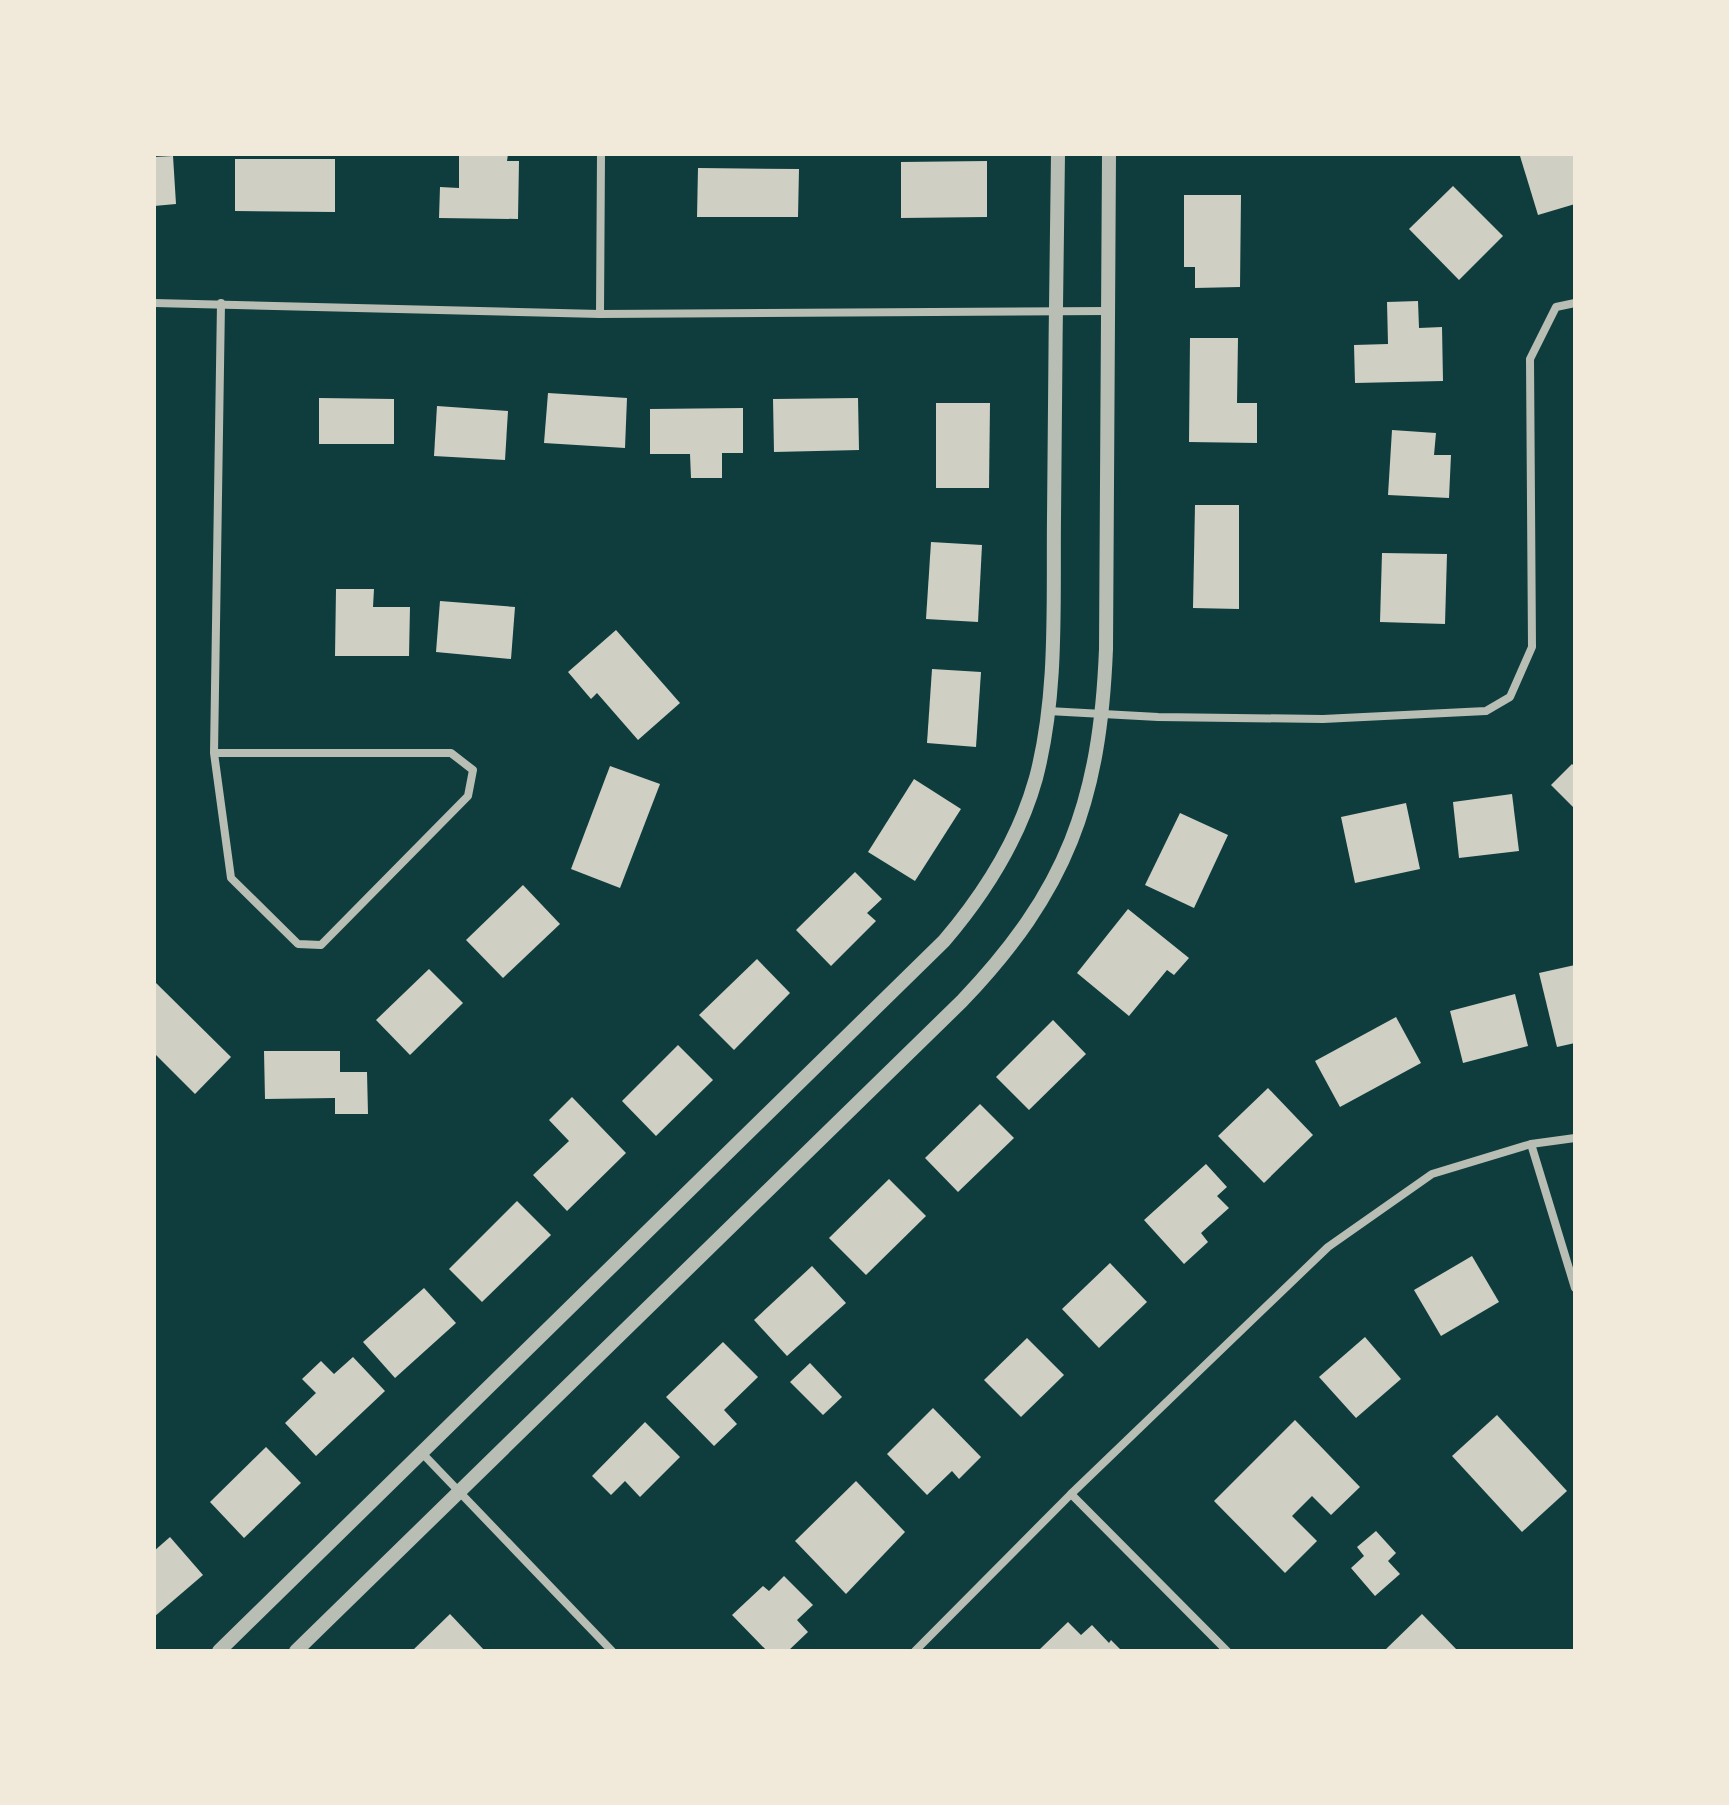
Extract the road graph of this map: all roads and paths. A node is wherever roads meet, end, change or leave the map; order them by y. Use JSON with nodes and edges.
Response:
{"nodes":[{"id":1,"x":601,"y":154,"type":"edge"},
{"id":2,"x":1058,"y":154,"type":"edge"},
{"id":3,"x":1109,"y":154,"type":"edge"},
{"id":4,"x":154,"y":303,"type":"edge"},
{"id":5,"x":221,"y":303,"type":"junction"},
{"id":6,"x":1575,"y":303,"type":"edge"},
{"id":7,"x":1056,"y":310,"type":"junction"},
{"id":8,"x":1107,"y":311,"type":"junction"},
{"id":9,"x":600,"y":314,"type":"junction"},
{"id":10,"x":1048,"y":711,"type":"junction"},
{"id":11,"x":1102,"y":714,"type":"junction"},
{"id":12,"x":214,"y":753,"type":"junction"},
{"id":13,"x":1575,"y":1138,"type":"edge"},
{"id":14,"x":1531,"y":1144,"type":"junction"},
{"id":15,"x":1575,"y":1288,"type":"edge"},
{"id":16,"x":422,"y":1453,"type":"junction"},
{"id":17,"x":459,"y":1491,"type":"junction"},
{"id":18,"x":1071,"y":1494,"type":"junction"},
{"id":19,"x":219,"y":1651,"type":"edge"},
{"id":20,"x":296,"y":1651,"type":"edge"},
{"id":21,"x":612,"y":1651,"type":"edge"},
{"id":22,"x":915,"y":1651,"type":"edge"},
{"id":23,"x":1227,"y":1651,"type":"edge"}],
"edges":[{"from":1,"to":9,"type":"street"},
{"from":2,"to":7,"type":"street"},
{"from":3,"to":8,"type":"street"},
{"from":4,"to":5,"type":"street"},
{"from":5,"to":9,"type":"street"},
{"from":5,"to":12,"type":"street"},
{"from":6,"to":11,"type":"street"},
{"from":7,"to":8,"type":"street"},
{"from":7,"to":9,"type":"street"},
{"from":7,"to":10,"type":"street"},
{"from":8,"to":11,"type":"street"},
{"from":10,"to":11,"type":"street"},
{"from":10,"to":16,"type":"street"},
{"from":11,"to":17,"type":"street"},
{"from":12,"to":12,"type":"street"},
{"from":13,"to":14,"type":"street"},
{"from":14,"to":15,"type":"street"},
{"from":14,"to":18,"type":"street"},
{"from":16,"to":17,"type":"street"},
{"from":16,"to":19,"type":"street"},
{"from":17,"to":20,"type":"street"},
{"from":17,"to":21,"type":"street"},
{"from":18,"to":22,"type":"street"},
{"from":18,"to":23,"type":"street"}]}
